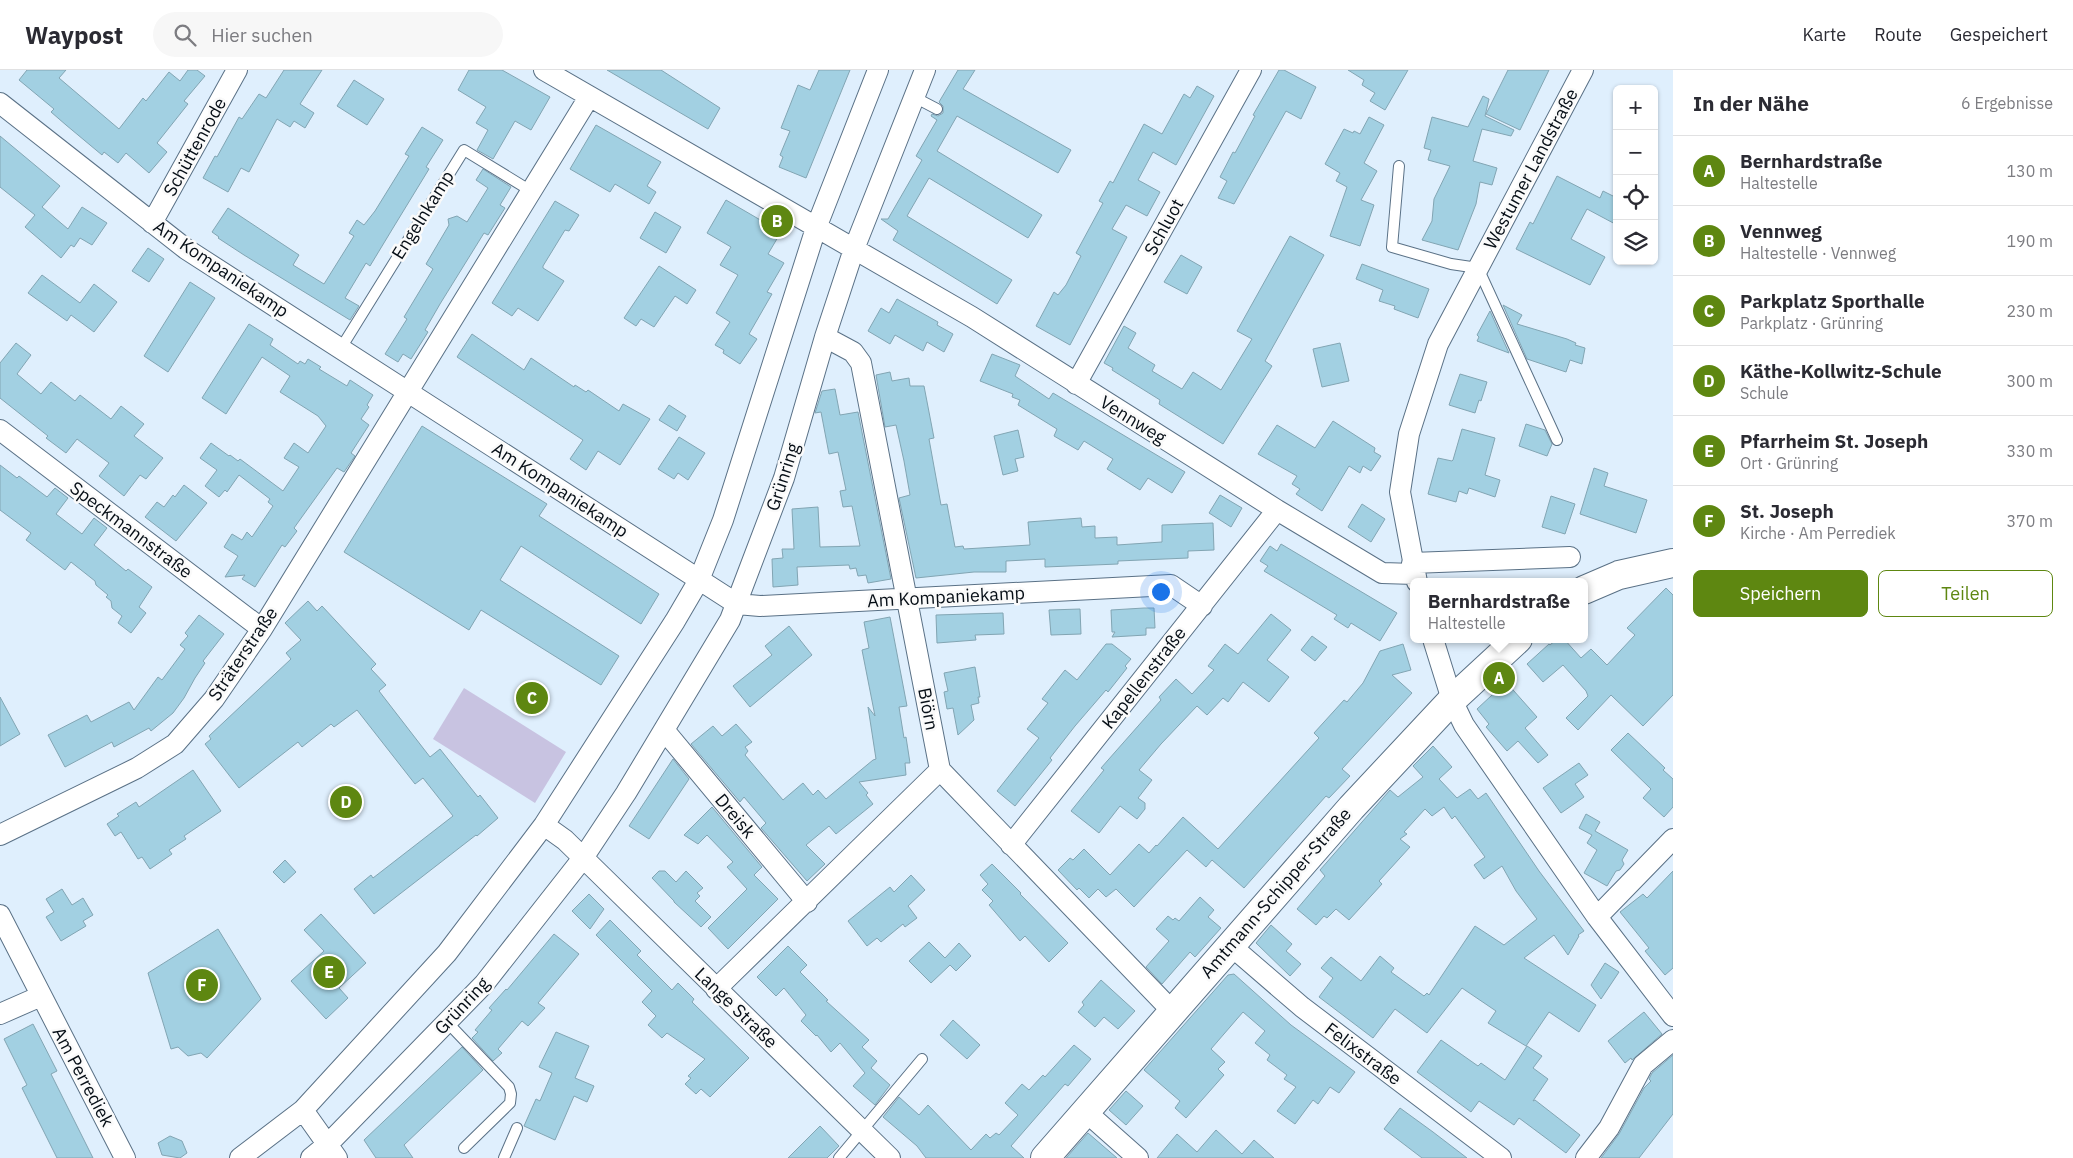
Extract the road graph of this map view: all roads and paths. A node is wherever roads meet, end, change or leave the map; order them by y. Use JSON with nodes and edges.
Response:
{"nodes":[{"id":1,"x":237,"y":70,"type":"edge"},
{"id":2,"x":544,"y":70,"type":"edge"},
{"id":3,"x":878,"y":70,"type":"edge"},
{"id":4,"x":925,"y":70,"type":"edge"},
{"id":5,"x":1251,"y":70,"type":"edge"},
{"id":6,"x":1583,"y":70,"type":"edge"},
{"id":7,"x":589,"y":97,"type":"junction"},
{"id":8,"x":914,"y":97,"type":"junction"},
{"id":9,"x":0,"y":103,"type":"edge"},
{"id":10,"x":937,"y":109,"type":"dead end"},
{"id":11,"x":1399,"y":166,"type":"dead end"},
{"id":12,"x":531,"y":191,"type":"junction"},
{"id":13,"x":152,"y":223,"type":"junction"},
{"id":14,"x":816,"y":228,"type":"junction"},
{"id":15,"x":854,"y":249,"type":"junction"},
{"id":16,"x":1478,"y":268,"type":"junction"},
{"id":17,"x":825,"y":337,"type":"junction"},
{"id":18,"x":341,"y":348,"type":"junction"},
{"id":19,"x":1076,"y":384,"type":"junction"},
{"id":20,"x":408,"y":392,"type":"junction"},
{"id":21,"x":0,"y":430,"type":"edge"},
{"id":22,"x":1557,"y":440,"type":"dead end"},
{"id":23,"x":1277,"y":510,"type":"junction"},
{"id":24,"x":1570,"y":558,"type":"dead end"},
{"id":25,"x":1673,"y":563,"type":"edge"},
{"id":26,"x":1415,"y":573,"type":"edge"},
{"id":27,"x":699,"y":580,"type":"junction"},
{"id":28,"x":1588,"y":588,"type":"edge"},
{"id":29,"x":907,"y":599,"type":"junction"},
{"id":30,"x":737,"y":604,"type":"junction"},
{"id":31,"x":1202,"y":606,"type":"junction"},
{"id":32,"x":262,"y":629,"type":"junction"},
{"id":33,"x":1434,"y":643,"type":"edge"},
{"id":34,"x":1514,"y":643,"type":"edge"},
{"id":35,"x":1452,"y":700,"type":"junction"},
{"id":36,"x":664,"y":730,"type":"junction"},
{"id":37,"x":940,"y":770,"type":"junction"},
{"id":38,"x":544,"y":825,"type":"junction"},
{"id":39,"x":0,"y":835,"type":"edge"},
{"id":40,"x":1673,"y":839,"type":"edge"},
{"id":41,"x":1011,"y":845,"type":"junction"},
{"id":42,"x":583,"y":858,"type":"junction"},
{"id":43,"x":806,"y":902,"type":"junction"},
{"id":44,"x":0,"y":915,"type":"edge"},
{"id":45,"x":1597,"y":917,"type":"junction"},
{"id":46,"x":1230,"y":945,"type":"junction"},
{"id":47,"x":716,"y":989,"type":"junction"},
{"id":48,"x":40,"y":996,"type":"junction"},
{"id":49,"x":1173,"y":1012,"type":"junction"},
{"id":50,"x":0,"y":1014,"type":"edge"},
{"id":51,"x":1673,"y":1016,"type":"edge"},
{"id":52,"x":446,"y":1022,"type":"junction"},
{"id":53,"x":1673,"y":1040,"type":"edge"},
{"id":54,"x":922,"y":1059,"type":"dead end"},
{"id":55,"x":302,"y":1110,"type":"junction"},
{"id":56,"x":1085,"y":1112,"type":"junction"},
{"id":57,"x":517,"y":1128,"type":"dead end"},
{"id":58,"x":861,"y":1130,"type":"junction"},
{"id":59,"x":464,"y":1148,"type":"dead end"},
{"id":60,"x":333,"y":1151,"type":"edge"},
{"id":61,"x":125,"y":1158,"type":"edge"},
{"id":62,"x":240,"y":1158,"type":"edge"},
{"id":63,"x":311,"y":1158,"type":"edge"},
{"id":64,"x":504,"y":1158,"type":"edge"},
{"id":65,"x":839,"y":1158,"type":"edge"},
{"id":66,"x":890,"y":1158,"type":"edge"},
{"id":67,"x":1045,"y":1158,"type":"edge"},
{"id":68,"x":1138,"y":1158,"type":"edge"},
{"id":69,"x":1501,"y":1158,"type":"edge"},
{"id":70,"x":1586,"y":1158,"type":"edge"}],
"edges":[{"from":1,"to":13,"type":"street","name":"Schüttenrode"},
{"from":2,"to":7,"type":"street","name":"Vennweg"},
{"from":3,"to":14,"type":"street"},
{"from":4,"to":8,"type":"street","name":"Grünring"},
{"from":5,"to":19,"type":"street","name":"Schluot"},
{"from":6,"to":16,"type":"street","name":"Westumer Landstraße"},
{"from":7,"to":12,"type":"street"},
{"from":7,"to":14,"type":"street","name":"Vennweg"},
{"from":8,"to":10,"type":"lane"},
{"from":8,"to":15,"type":"street","name":"Grünring"},
{"from":9,"to":13,"type":"street","name":"Am Kompaniekamp"},
{"from":11,"to":16,"type":"lane","name":"Westumer Landstraße"},
{"from":12,"to":18,"type":"lane","name":"Engelnkamp"},
{"from":12,"to":20,"type":"street"},
{"from":13,"to":18,"type":"street","name":"Am Kompaniekamp"},
{"from":14,"to":15,"type":"street","name":"Vennweg"},
{"from":14,"to":27,"type":"street"},
{"from":15,"to":17,"type":"street","name":"Grünring"},
{"from":15,"to":19,"type":"street","name":"Vennweg"},
{"from":16,"to":22,"type":"lane","name":"Westumer Landstraße"},
{"from":16,"to":26,"type":"street","name":"Westumer Landstraße"},
{"from":17,"to":29,"type":"street","name":"Biörn"},
{"from":17,"to":30,"type":"street","name":"Grünring"},
{"from":18,"to":20,"type":"street","name":"Am Kompaniekamp"},
{"from":19,"to":23,"type":"street","name":"Vennweg"},
{"from":20,"to":27,"type":"street","name":"Am Kompaniekamp"},
{"from":20,"to":32,"type":"street","name":"Sträterstraße"},
{"from":21,"to":32,"type":"street","name":"Speckmannstraße"},
{"from":23,"to":26,"type":"street","name":"Vennweg"},
{"from":23,"to":31,"type":"street","name":"Kapellenstraße"},
{"from":24,"to":26,"type":"street"},
{"from":25,"to":28,"type":"street"},
{"from":27,"to":30,"type":"street","name":"Am Kompaniekamp"},
{"from":27,"to":38,"type":"street"},
{"from":29,"to":30,"type":"street","name":"Am Kompaniekamp"},
{"from":29,"to":31,"type":"street","name":"Am Kompaniekamp"},
{"from":29,"to":37,"type":"street","name":"Biörn"},
{"from":30,"to":36,"type":"street","name":"Grünring"},
{"from":31,"to":41,"type":"street","name":"Kapellenstraße"},
{"from":32,"to":39,"type":"street","name":"Sträterstraße"},
{"from":33,"to":35,"type":"street"},
{"from":34,"to":35,"type":"street","name":"Amtmann-Schipper-Straße"},
{"from":35,"to":45,"type":"street"},
{"from":35,"to":46,"type":"street","name":"Amtmann-Schipper-Straße"},
{"from":36,"to":42,"type":"street","name":"Grünring"},
{"from":36,"to":43,"type":"street","name":"Dreisk"},
{"from":37,"to":41,"type":"street"},
{"from":37,"to":43,"type":"street"},
{"from":38,"to":42,"type":"street"},
{"from":38,"to":55,"type":"street"},
{"from":40,"to":45,"type":"street"},
{"from":41,"to":49,"type":"street"},
{"from":42,"to":47,"type":"street","name":"Lange Straße"},
{"from":42,"to":52,"type":"street","name":"Grünring"},
{"from":43,"to":47,"type":"street"},
{"from":44,"to":48,"type":"street","name":"Am Perrediek"},
{"from":45,"to":51,"type":"street"},
{"from":46,"to":49,"type":"street","name":"Amtmann-Schipper-Straße"},
{"from":46,"to":69,"type":"street","name":"Felixstraße"},
{"from":47,"to":58,"type":"street","name":"Lange Straße"},
{"from":48,"to":50,"type":"street"},
{"from":48,"to":61,"type":"street","name":"Am Perrediek"},
{"from":49,"to":56,"type":"street","name":"Amtmann-Schipper-Straße"},
{"from":52,"to":59,"type":"lane"},
{"from":52,"to":60,"type":"street","name":"Grünring"},
{"from":53,"to":70,"type":"street"},
{"from":54,"to":58,"type":"lane"},
{"from":55,"to":60,"type":"street"},
{"from":55,"to":62,"type":"street"},
{"from":56,"to":67,"type":"street","name":"Amtmann-Schipper-Straße"},
{"from":56,"to":68,"type":"street"},
{"from":57,"to":64,"type":"lane"},
{"from":58,"to":65,"type":"lane"},
{"from":58,"to":66,"type":"street","name":"Lange Straße"},
{"from":60,"to":63,"type":"street","name":"Grünring"}]}
